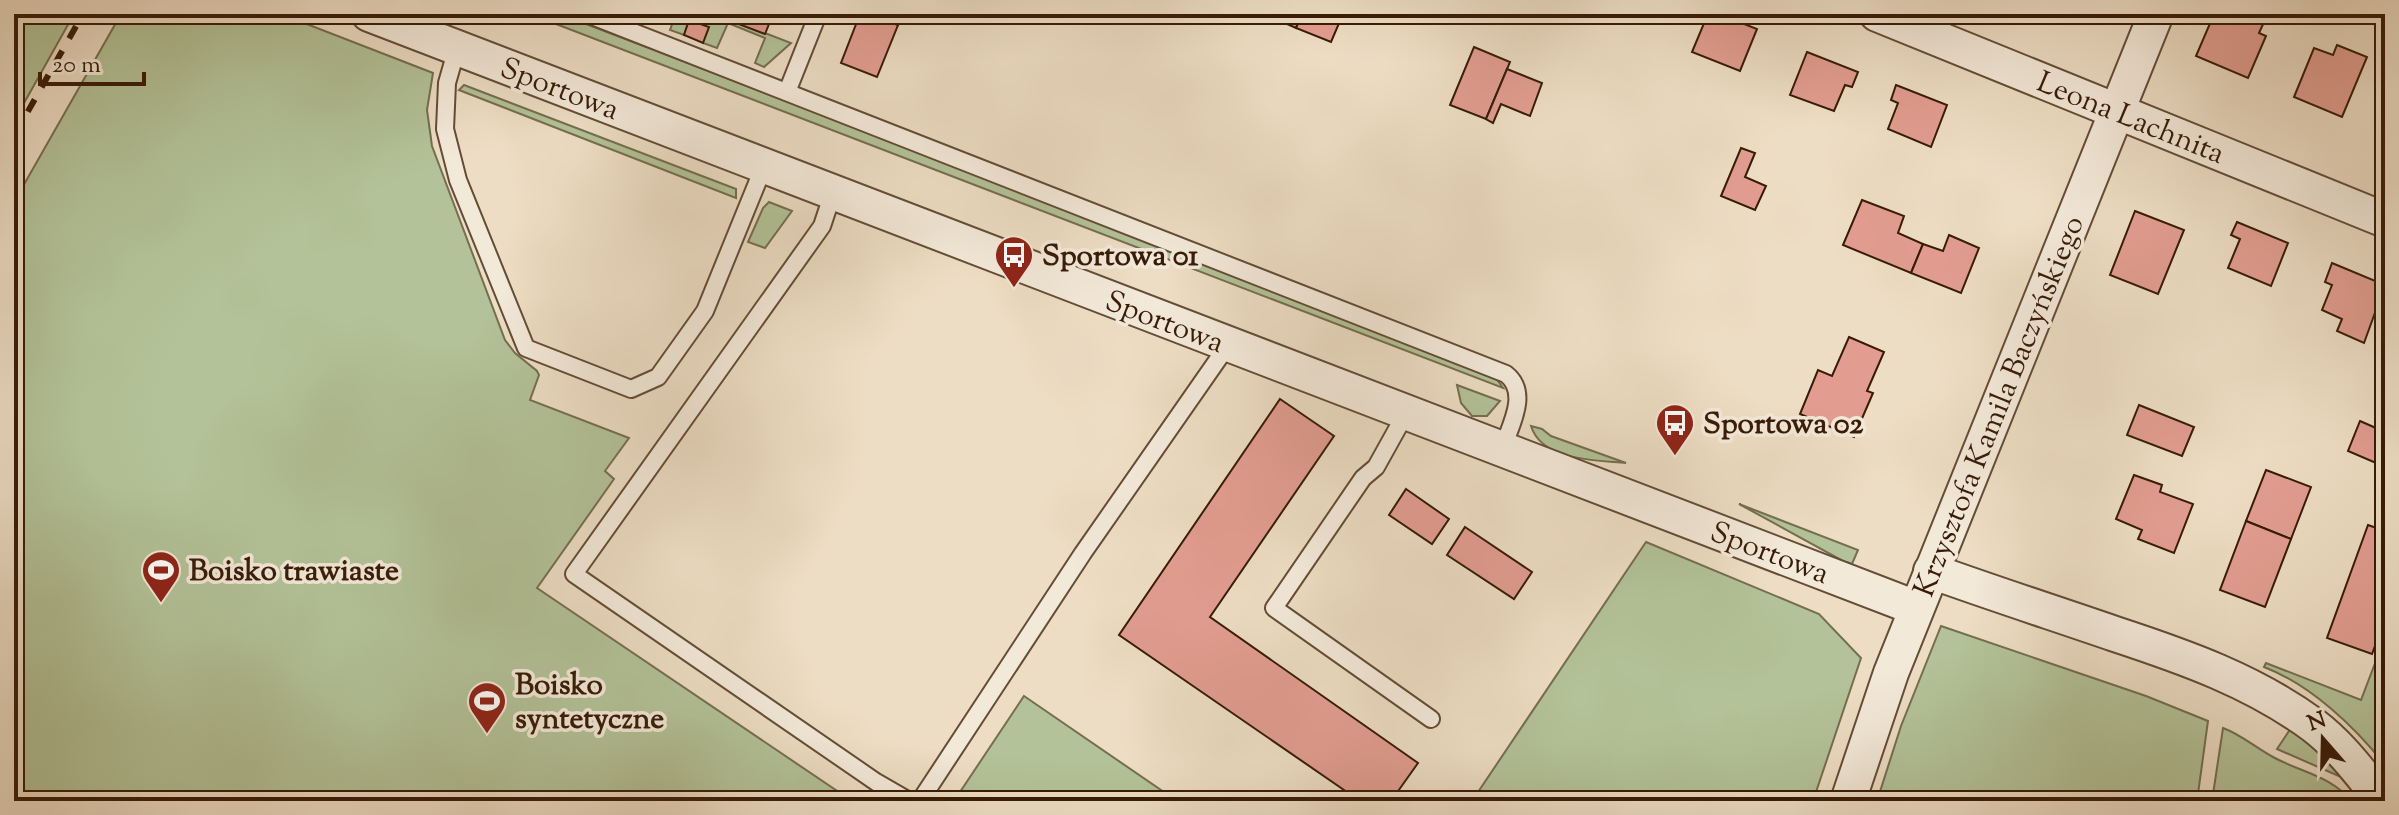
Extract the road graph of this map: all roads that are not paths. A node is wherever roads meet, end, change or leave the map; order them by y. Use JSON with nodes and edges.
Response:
{"nodes":[{"id":1,"x":369,"y":14,"type":"edge"},
{"id":2,"x":588,"y":14,"type":"edge"},
{"id":3,"x":818,"y":14,"type":"edge"},
{"id":4,"x":1877,"y":14,"type":"edge"},
{"id":5,"x":2156,"y":14,"type":"edge"},
{"id":6,"x":457,"y":48,"type":"junction"},
{"id":7,"x":787,"y":92,"type":"junction"},
{"id":8,"x":2118,"y":110,"type":"junction"},
{"id":9,"x":764,"y":166,"type":"junction"},
{"id":10,"x":833,"y":193,"type":"junction"},
{"id":11,"x":2385,"y":220,"type":"edge"},
{"id":12,"x":1228,"y":345,"type":"junction"},
{"id":13,"x":1406,"y":413,"type":"junction"},
{"id":14,"x":1502,"y":450,"type":"junction"},
{"id":15,"x":1931,"y":571,"type":"junction"},
{"id":16,"x":1916,"y":608,"type":"junction"},
{"id":17,"x":1431,"y":719,"type":"dead end"},
{"id":18,"x":909,"y":801,"type":"edge"},
{"id":19,"x":920,"y":801,"type":"edge"},
{"id":20,"x":1848,"y":801,"type":"edge"},
{"id":21,"x":2383,"y":801,"type":"edge"}],
"edges":[{"from":1,"to":6,"type":"street","name":"Sportowa"},
{"from":2,"to":7,"type":"lane"},
{"from":3,"to":7,"type":"lane"},
{"from":4,"to":8,"type":"street","name":"Leona Lachnita"},
{"from":5,"to":8,"type":"street","name":"Krzysztofa Kamila Baczyńskiego"},
{"from":6,"to":9,"type":"street","name":"Sportowa"},
{"from":6,"to":9,"type":"lane"},
{"from":7,"to":14,"type":"lane"},
{"from":8,"to":11,"type":"street","name":"Leona Lachnita"},
{"from":8,"to":15,"type":"street","name":"Krzysztofa Kamila Baczyńskiego"},
{"from":9,"to":10,"type":"street","name":"Sportowa"},
{"from":10,"to":12,"type":"street","name":"Sportowa"},
{"from":10,"to":18,"type":"lane"},
{"from":12,"to":13,"type":"street","name":"Sportowa"},
{"from":12,"to":19,"type":"lane"},
{"from":13,"to":14,"type":"street","name":"Sportowa"},
{"from":13,"to":17,"type":"lane"},
{"from":14,"to":16,"type":"street","name":"Sportowa"},
{"from":15,"to":16,"type":"street","name":"Krzysztofa Kamila Baczyńskiego"},
{"from":15,"to":21,"type":"street"},
{"from":16,"to":20,"type":"street","name":"Krzysztofa Kamila Baczyńskiego"}]}
